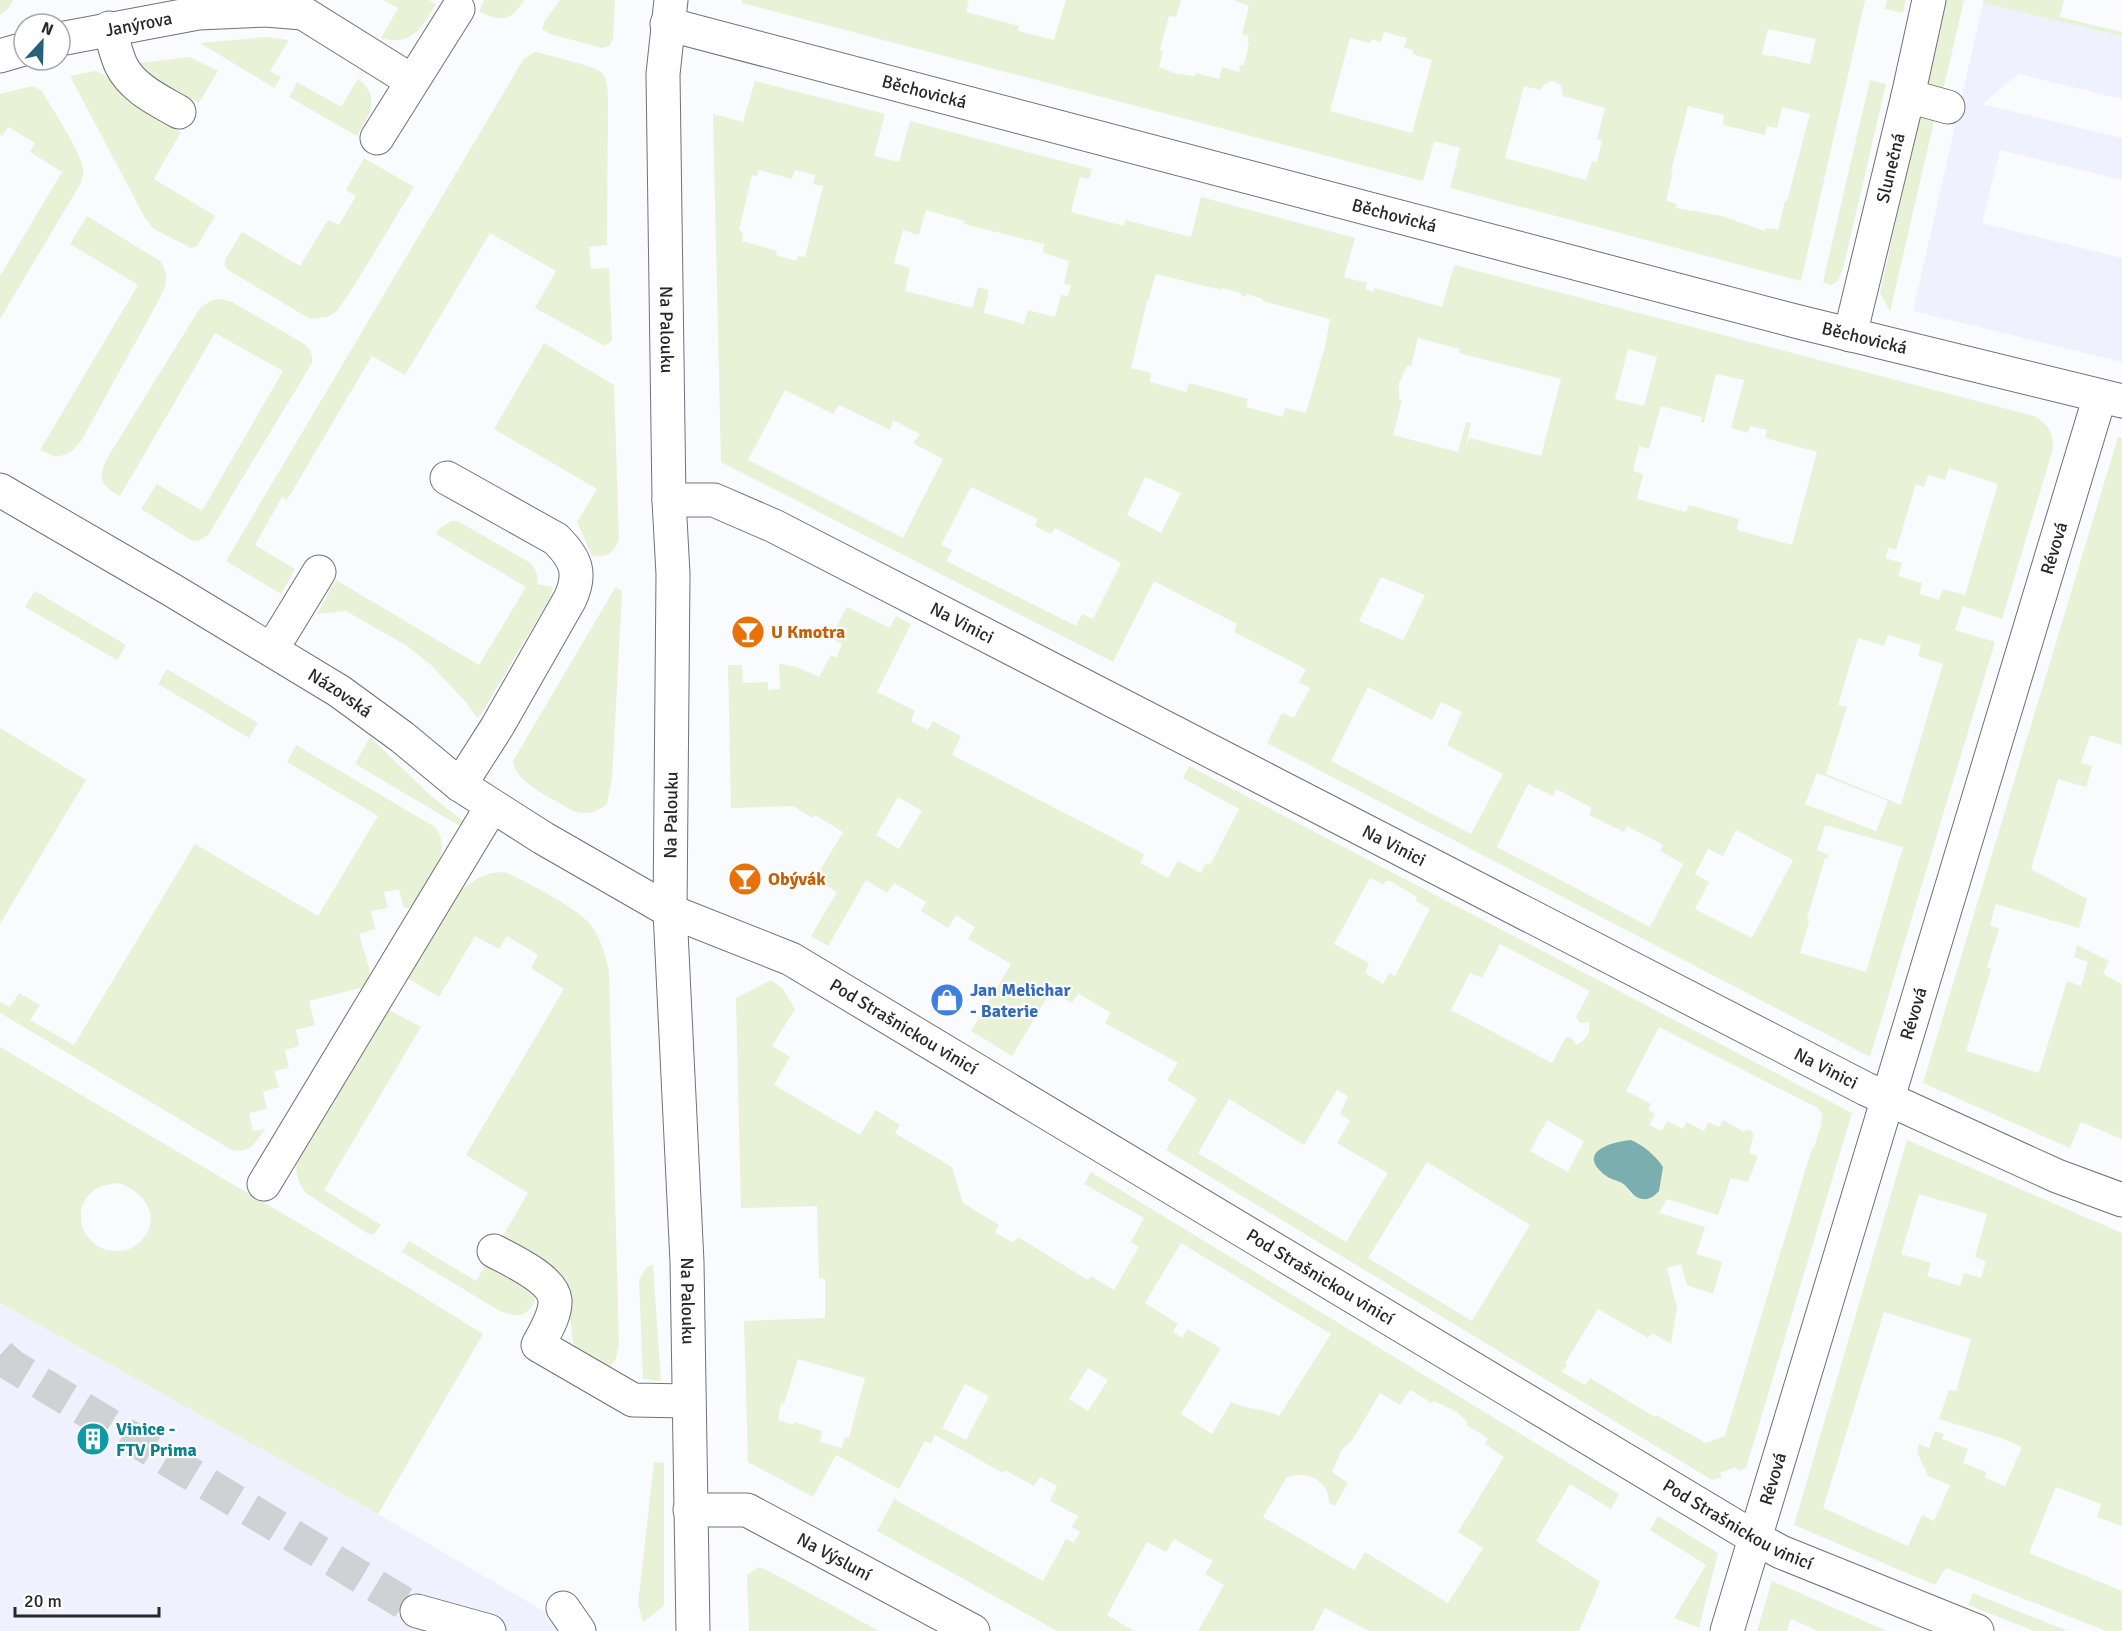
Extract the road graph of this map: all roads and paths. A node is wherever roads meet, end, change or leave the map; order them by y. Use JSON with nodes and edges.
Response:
{"nodes":[{"id":1,"x":1929,"y":0,"type":"edge"},
{"id":2,"x":303,"y":7,"type":"edge"},
{"id":3,"x":458,"y":9,"type":"dead end"},
{"id":4,"x":669,"y":12,"type":"edge"},
{"id":5,"x":109,"y":28,"type":"junction"},
{"id":6,"x":72,"y":36,"type":"edge"},
{"id":7,"x":412,"y":81,"type":"junction"},
{"id":8,"x":1908,"y":96,"type":"junction"},
{"id":9,"x":1948,"y":106,"type":"dead end"},
{"id":10,"x":179,"y":112,"type":"dead end"},
{"id":11,"x":377,"y":138,"type":"dead end"},
{"id":12,"x":1850,"y":335,"type":"junction"},
{"id":13,"x":2111,"y":399,"type":"edge"},
{"id":14,"x":447,"y":478,"type":"dead end"},
{"id":15,"x":0,"y":490,"type":"edge"},
{"id":16,"x":669,"y":500,"type":"junction"},
{"id":17,"x":318,"y":572,"type":"dead end"},
{"id":18,"x":272,"y":649,"type":"junction"},
{"id":19,"x":460,"y":785,"type":"junction"},
{"id":20,"x":492,"y":806,"type":"junction"},
{"id":21,"x":670,"y":911,"type":"junction"},
{"id":22,"x":1888,"y":1100,"type":"junction"},
{"id":23,"x":264,"y":1184,"type":"dead end"},
{"id":24,"x":2122,"y":1200,"type":"edge"},
{"id":25,"x":494,"y":1251,"type":"dead end"},
{"id":26,"x":688,"y":1401,"type":"junction"},
{"id":27,"x":690,"y":1510,"type":"junction"},
{"id":28,"x":1755,"y":1538,"type":"junction"},
{"id":29,"x":417,"y":1611,"type":"tunnel mouth"},
{"id":30,"x":489,"y":1631,"type":"edge"},
{"id":31,"x":693,"y":1631,"type":"edge"},
{"id":32,"x":973,"y":1631,"type":"edge"},
{"id":33,"x":1727,"y":1631,"type":"edge"},
{"id":34,"x":1977,"y":1631,"type":"edge"}],
"edges":[{"from":1,"to":8,"type":"street","name":"Slunečná"},
{"from":2,"to":5,"type":"street","name":"Janýrova"},
{"from":2,"to":7,"type":"street","name":"Janýrova"},
{"from":3,"to":7,"type":"street"},
{"from":4,"to":12,"type":"street","name":"Běchovická"},
{"from":4,"to":16,"type":"street","name":"Na Palouku"},
{"from":5,"to":6,"type":"street","name":"Janýrova"},
{"from":5,"to":10,"type":"street"},
{"from":7,"to":11,"type":"street"},
{"from":8,"to":9,"type":"street"},
{"from":8,"to":12,"type":"street","name":"Slunečná"},
{"from":12,"to":13,"type":"street","name":"Běchovická"},
{"from":13,"to":22,"type":"street","name":"Révová"},
{"from":14,"to":19,"type":"street"},
{"from":15,"to":18,"type":"street","name":"Názovská"},
{"from":16,"to":21,"type":"street","name":"Na Palouku"},
{"from":16,"to":22,"type":"street","name":"Na Vinici"},
{"from":17,"to":18,"type":"street"},
{"from":18,"to":19,"type":"street","name":"Názovská"},
{"from":19,"to":20,"type":"street","name":"Názovská"},
{"from":20,"to":21,"type":"street","name":"Názovská"},
{"from":20,"to":23,"type":"street"},
{"from":21,"to":26,"type":"street","name":"Na Palouku"},
{"from":21,"to":28,"type":"street","name":"Pod Strašnickou vinicí"},
{"from":22,"to":24,"type":"street","name":"Na Vinici"},
{"from":22,"to":28,"type":"street","name":"Révová"},
{"from":25,"to":26,"type":"street"},
{"from":26,"to":27,"type":"street","name":"Na Palouku"},
{"from":27,"to":31,"type":"street","name":"Na Palouku"},
{"from":27,"to":32,"type":"street","name":"Na Výsluní"},
{"from":28,"to":33,"type":"street","name":"Révová"},
{"from":28,"to":34,"type":"street","name":"Pod Strašnickou vinicí"},
{"from":29,"to":30,"type":"street"}]}
